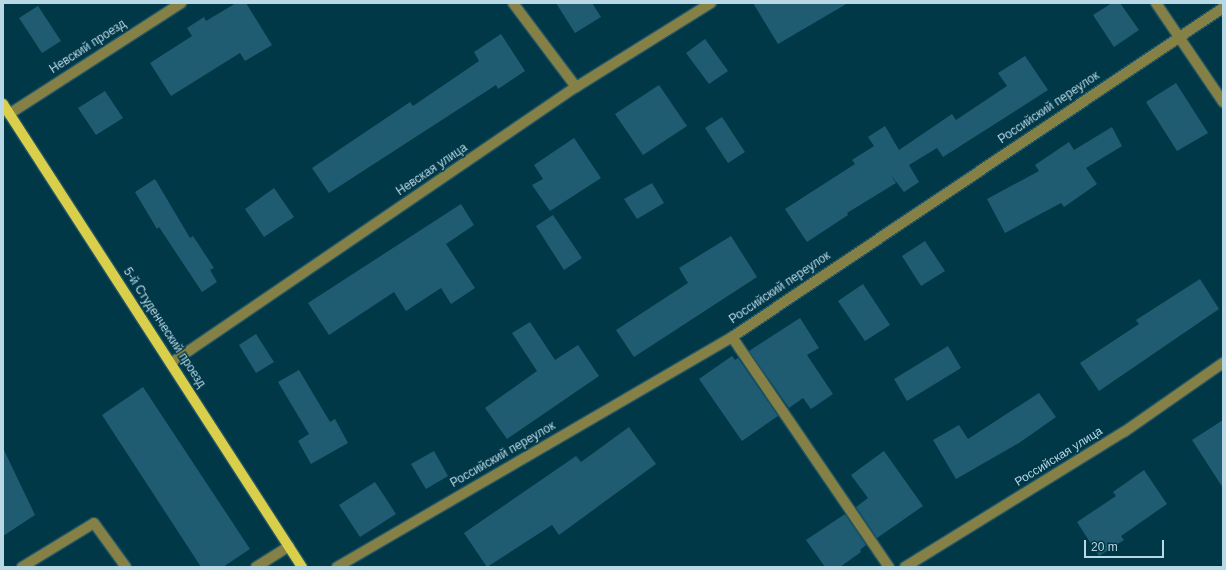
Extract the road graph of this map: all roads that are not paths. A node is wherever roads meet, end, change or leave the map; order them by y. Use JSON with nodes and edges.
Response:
{"nodes":[{"id":1,"x":181,"y":3,"type":"edge"},
{"id":2,"x":513,"y":3,"type":"edge"},
{"id":3,"x":711,"y":3,"type":"edge"},
{"id":4,"x":1156,"y":3,"type":"edge"},
{"id":5,"x":1223,"y":8,"type":"edge"},
{"id":6,"x":1180,"y":36,"type":"junction"},
{"id":7,"x":576,"y":87,"type":"junction"},
{"id":8,"x":1223,"y":102,"type":"edge"},
{"id":9,"x":3,"y":104,"type":"edge"},
{"id":10,"x":9,"y":114,"type":"junction"},
{"id":11,"x":732,"y":336,"type":"junction"},
{"id":12,"x":171,"y":363,"type":"junction"},
{"id":13,"x":1223,"y":363,"type":"edge"},
{"id":14,"x":288,"y":546,"type":"junction"},
{"id":15,"x":22,"y":567,"type":"edge"},
{"id":16,"x":126,"y":567,"type":"edge"},
{"id":17,"x":256,"y":567,"type":"edge"},
{"id":18,"x":302,"y":567,"type":"edge"},
{"id":19,"x":337,"y":567,"type":"edge"},
{"id":20,"x":889,"y":567,"type":"edge"},
{"id":21,"x":905,"y":567,"type":"edge"}],
"edges":[{"from":1,"to":10,"type":"street","name":"Невский проезд"},
{"from":2,"to":7,"type":"street"},
{"from":3,"to":7,"type":"street","name":"Невская улица"},
{"from":4,"to":6,"type":"street"},
{"from":5,"to":6,"type":"street","name":"Российский переулок"},
{"from":6,"to":8,"type":"street"},
{"from":6,"to":11,"type":"street","name":"Российский переулок"},
{"from":7,"to":12,"type":"street","name":"Невская улица"},
{"from":9,"to":10,"type":"main road","name":"5-й Студенческий проезд"},
{"from":10,"to":12,"type":"main road","name":"5-й Студенческий проезд"},
{"from":11,"to":19,"type":"street","name":"Российский переулок"},
{"from":11,"to":20,"type":"street"},
{"from":12,"to":14,"type":"main road","name":"5-й Студенческий проезд"},
{"from":13,"to":21,"type":"street","name":"Российская улица"},
{"from":14,"to":17,"type":"street"},
{"from":14,"to":18,"type":"main road","name":"5-й Студенческий проезд"},
{"from":15,"to":16,"type":"street"}]}
